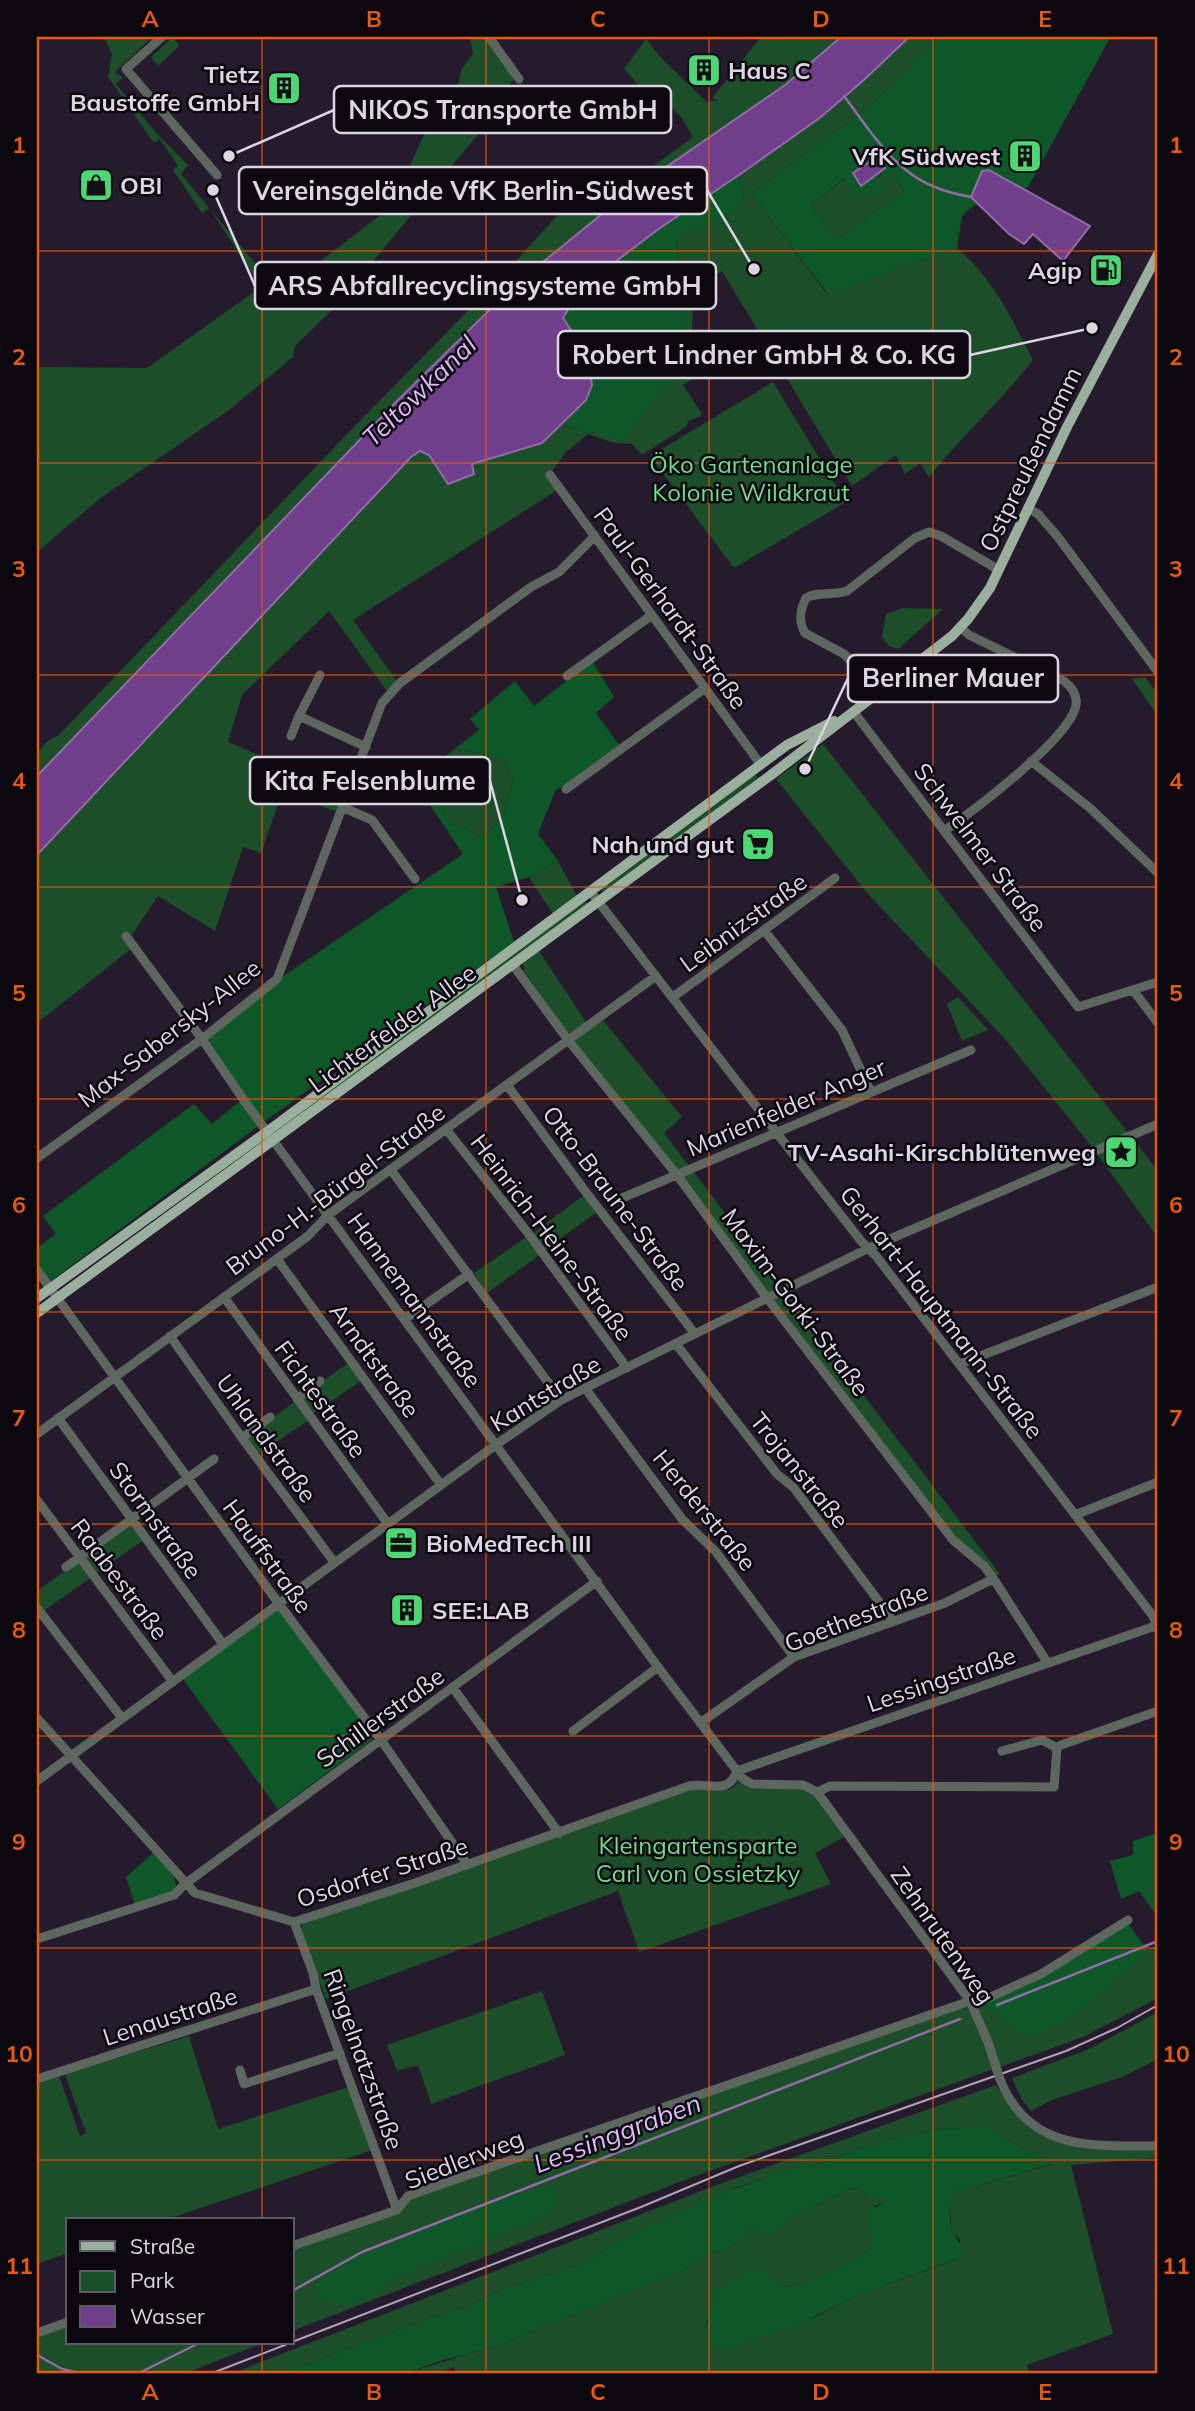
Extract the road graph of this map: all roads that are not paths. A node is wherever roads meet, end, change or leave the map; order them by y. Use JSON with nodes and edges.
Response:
{"nodes":[{"id":1,"x":162,"y":37,"type":"edge"},
{"id":2,"x":489,"y":37,"type":"edge"},
{"id":3,"x":519,"y":79,"type":"dead end"},
{"id":4,"x":217,"y":175,"type":"dead end"},
{"id":5,"x":1158,"y":254,"type":"edge"},
{"id":6,"x":550,"y":475,"type":"dead end"},
{"id":7,"x":1029,"y":509,"type":"junction"},
{"id":8,"x":595,"y":536,"type":"junction"},
{"id":9,"x":999,"y":570,"type":"junction"},
{"id":10,"x":652,"y":615,"type":"junction"},
{"id":11,"x":960,"y":627,"type":"junction"},
{"id":12,"x":1158,"y":671,"type":"edge"},
{"id":13,"x":320,"y":675,"type":"dead end"},
{"id":14,"x":567,"y":676,"type":"dead end"},
{"id":15,"x":705,"y":688,"type":"junction"},
{"id":16,"x":876,"y":694,"type":"junction"},
{"id":17,"x":853,"y":711,"type":"junction"},
{"id":18,"x":299,"y":716,"type":"junction"},
{"id":19,"x":817,"y":734,"type":"junction"},
{"id":20,"x":291,"y":736,"type":"dead end"},
{"id":21,"x":366,"y":747,"type":"junction"},
{"id":22,"x":1031,"y":761,"type":"junction"},
{"id":23,"x":761,"y":765,"type":"junction"},
{"id":24,"x":771,"y":775,"type":"junction"},
{"id":25,"x":566,"y":789,"type":"dead end"},
{"id":26,"x":342,"y":807,"type":"junction"},
{"id":27,"x":944,"y":831,"type":"junction"},
{"id":28,"x":1158,"y":873,"type":"edge"},
{"id":29,"x":415,"y":878,"type":"dead end"},
{"id":30,"x":835,"y":878,"type":"dead end"},
{"id":31,"x":591,"y":892,"type":"junction"},
{"id":32,"x":598,"y":901,"type":"junction"},
{"id":33,"x":764,"y":930,"type":"junction"},
{"id":34,"x":126,"y":936,"type":"dead end"},
{"id":35,"x":513,"y":965,"type":"junction"},
{"id":36,"x":656,"y":976,"type":"junction"},
{"id":37,"x":1158,"y":982,"type":"edge"},
{"id":38,"x":1133,"y":990,"type":"junction"},
{"id":39,"x":673,"y":997,"type":"junction"},
{"id":40,"x":1158,"y":1023,"type":"edge"},
{"id":41,"x":202,"y":1039,"type":"junction"},
{"id":42,"x":568,"y":1040,"type":"junction"},
{"id":43,"x":971,"y":1050,"type":"dead end"},
{"id":44,"x":507,"y":1085,"type":"junction"},
{"id":45,"x":871,"y":1092,"type":"junction"},
{"id":46,"x":1158,"y":1124,"type":"edge"},
{"id":47,"x":446,"y":1129,"type":"junction"},
{"id":48,"x":776,"y":1132,"type":"junction"},
{"id":49,"x":271,"y":1135,"type":"junction"},
{"id":50,"x":37,"y":1158,"type":"edge"},
{"id":51,"x":391,"y":1170,"type":"junction"},
{"id":52,"x":677,"y":1175,"type":"junction"},
{"id":53,"x":615,"y":1201,"type":"dead end"},
{"id":54,"x":328,"y":1215,"type":"junction"},
{"id":55,"x":869,"y":1248,"type":"junction"},
{"id":56,"x":277,"y":1259,"type":"junction"},
{"id":57,"x":37,"y":1270,"type":"edge"},
{"id":58,"x":469,"y":1274,"type":"junction"},
{"id":59,"x":1158,"y":1287,"type":"edge"},
{"id":60,"x":49,"y":1288,"type":"junction"},
{"id":61,"x":37,"y":1297,"type":"edge"},
{"id":62,"x":223,"y":1297,"type":"junction"},
{"id":63,"x":56,"y":1298,"type":"junction"},
{"id":64,"x":767,"y":1298,"type":"junction"},
{"id":65,"x":37,"y":1313,"type":"edge"},
{"id":66,"x":404,"y":1320,"type":"junction"},
{"id":67,"x":695,"y":1334,"type":"junction"},
{"id":68,"x":170,"y":1335,"type":"junction"},
{"id":69,"x":676,"y":1344,"type":"junction"},
{"id":70,"x":960,"y":1364,"type":"junction"},
{"id":71,"x":627,"y":1368,"type":"junction"},
{"id":72,"x":114,"y":1377,"type":"junction"},
{"id":73,"x":320,"y":1381,"type":"dead end"},
{"id":74,"x":584,"y":1388,"type":"junction"},
{"id":75,"x":296,"y":1399,"type":"junction"},
{"id":76,"x":561,"y":1400,"type":"junction"},
{"id":77,"x":270,"y":1417,"type":"dead end"},
{"id":78,"x":58,"y":1418,"type":"junction"},
{"id":79,"x":37,"y":1434,"type":"edge"},
{"id":80,"x":242,"y":1438,"type":"junction"},
{"id":81,"x":496,"y":1444,"type":"junction"},
{"id":82,"x":214,"y":1459,"type":"dead end"},
{"id":83,"x":188,"y":1478,"type":"junction"},
{"id":84,"x":1158,"y":1482,"type":"edge"},
{"id":85,"x":441,"y":1485,"type":"junction"},
{"id":86,"x":37,"y":1500,"type":"edge"},
{"id":87,"x":1075,"y":1515,"type":"junction"},
{"id":88,"x":132,"y":1518,"type":"junction"},
{"id":89,"x":388,"y":1524,"type":"junction"},
{"id":90,"x":79,"y":1557,"type":"junction"},
{"id":91,"x":334,"y":1562,"type":"junction"},
{"id":92,"x":66,"y":1567,"type":"dead end"},
{"id":93,"x":597,"y":1581,"type":"junction"},
{"id":94,"x":995,"y":1581,"type":"junction"},
{"id":95,"x":279,"y":1604,"type":"junction"},
{"id":96,"x":37,"y":1608,"type":"edge"},
{"id":97,"x":892,"y":1622,"type":"junction"},
{"id":98,"x":1158,"y":1627,"type":"edge"},
{"id":99,"x":223,"y":1644,"type":"junction"},
{"id":100,"x":794,"y":1657,"type":"junction"},
{"id":101,"x":1047,"y":1662,"type":"junction"},
{"id":102,"x":658,"y":1667,"type":"junction"},
{"id":103,"x":173,"y":1682,"type":"junction"},
{"id":104,"x":453,"y":1688,"type":"junction"},
{"id":105,"x":1158,"y":1711,"type":"edge"},
{"id":106,"x":37,"y":1718,"type":"edge"},
{"id":107,"x":122,"y":1718,"type":"junction"},
{"id":108,"x":700,"y":1723,"type":"junction"},
{"id":109,"x":573,"y":1731,"type":"dead end"},
{"id":110,"x":382,"y":1740,"type":"junction"},
{"id":111,"x":1057,"y":1748,"type":"junction"},
{"id":112,"x":1002,"y":1751,"type":"dead end"},
{"id":113,"x":71,"y":1756,"type":"junction"},
{"id":114,"x":737,"y":1771,"type":"junction"},
{"id":115,"x":37,"y":1781,"type":"edge"},
{"id":116,"x":817,"y":1792,"type":"junction"},
{"id":117,"x":559,"y":1833,"type":"junction"},
{"id":118,"x":467,"y":1864,"type":"junction"},
{"id":119,"x":185,"y":1884,"type":"junction"},
{"id":120,"x":1128,"y":1920,"type":"dead end"},
{"id":121,"x":294,"y":1922,"type":"junction"},
{"id":122,"x":37,"y":1939,"type":"edge"},
{"id":123,"x":316,"y":1989,"type":"junction"},
{"id":124,"x":972,"y":2003,"type":"junction"},
{"id":125,"x":340,"y":2053,"type":"junction"},
{"id":126,"x":240,"y":2070,"type":"dead end"},
{"id":127,"x":37,"y":2079,"type":"edge"},
{"id":128,"x":1158,"y":2146,"type":"edge"},
{"id":129,"x":397,"y":2210,"type":"junction"},
{"id":130,"x":294,"y":2245,"type":"edge"},
{"id":131,"x":66,"y":2323,"type":"edge"},
{"id":132,"x":37,"y":2333,"type":"edge"}],
"edges":[{"from":1,"to":4,"type":"street"},
{"from":2,"to":3,"type":"street"},
{"from":5,"to":7,"type":"main road","name":"Ostpreußendamm"},
{"from":6,"to":8,"type":"street","name":"Paul-Gerhardt-Straße"},
{"from":7,"to":9,"type":"main road","name":"Ostpreußendamm"},
{"from":7,"to":12,"type":"street"},
{"from":8,"to":10,"type":"street","name":"Paul-Gerhardt-Straße"},
{"from":8,"to":21,"type":"street","name":"Max-Sabersky-Allee"},
{"from":9,"to":11,"type":"main road","name":"Ostpreußendamm"},
{"from":9,"to":16,"type":"street","name":"Ostpreußendamm"},
{"from":10,"to":14,"type":"street"},
{"from":10,"to":15,"type":"street","name":"Paul-Gerhardt-Straße"},
{"from":11,"to":16,"type":"main road","name":"Ostpreußendamm"},
{"from":11,"to":22,"type":"street"},
{"from":13,"to":18,"type":"street"},
{"from":15,"to":23,"type":"street","name":"Paul-Gerhardt-Straße"},
{"from":15,"to":25,"type":"street"},
{"from":16,"to":17,"type":"main road","name":"Ostpreußendamm"},
{"from":17,"to":19,"type":"main road","name":"Ostpreußendamm"},
{"from":17,"to":27,"type":"street","name":"Schwelmer Straße"},
{"from":18,"to":20,"type":"street"},
{"from":18,"to":21,"type":"street"},
{"from":19,"to":23,"type":"main road","name":"Lichterfelder Allee"},
{"from":19,"to":24,"type":"main road","name":"Lichterfelder Allee"},
{"from":21,"to":26,"type":"street","name":"Max-Sabersky-Allee"},
{"from":22,"to":27,"type":"street"},
{"from":22,"to":28,"type":"street"},
{"from":23,"to":24,"type":"main road"},
{"from":23,"to":31,"type":"main road","name":"Lichterfelder Allee"},
{"from":24,"to":32,"type":"main road","name":"Lichterfelder Allee"},
{"from":26,"to":29,"type":"street"},
{"from":26,"to":41,"type":"street","name":"Max-Sabersky-Allee"},
{"from":27,"to":38,"type":"street","name":"Schwelmer Straße"},
{"from":30,"to":33,"type":"street","name":"Leibnizstraße"},
{"from":31,"to":32,"type":"street","name":"Gerhart-Hauptmann-Straße"},
{"from":31,"to":49,"type":"main road","name":"Lichterfelder Allee"},
{"from":32,"to":35,"type":"main road","name":"Lichterfelder Allee"},
{"from":32,"to":36,"type":"street","name":"Gerhart-Hauptmann-Straße"},
{"from":33,"to":39,"type":"street","name":"Leibnizstraße"},
{"from":33,"to":45,"type":"street"},
{"from":34,"to":41,"type":"street","name":"Hannemannstraße"},
{"from":35,"to":42,"type":"street","name":"Maxim-Gorki-Straße"},
{"from":35,"to":49,"type":"main road","name":"Lichterfelder Allee"},
{"from":36,"to":39,"type":"street","name":"Gerhart-Hauptmann-Straße"},
{"from":36,"to":42,"type":"street","name":"Bruno-H.-Bürgel-Straße"},
{"from":37,"to":38,"type":"street"},
{"from":38,"to":40,"type":"street"},
{"from":39,"to":48,"type":"street","name":"Gerhart-Hauptmann-Straße"},
{"from":41,"to":49,"type":"street","name":"Hannemannstraße"},
{"from":41,"to":50,"type":"street","name":"Max-Sabersky-Allee"},
{"from":42,"to":44,"type":"street","name":"Bruno-H.-Bürgel-Straße"},
{"from":42,"to":52,"type":"street","name":"Maxim-Gorki-Straße"},
{"from":43,"to":45,"type":"street","name":"Marienfelder Anger"},
{"from":44,"to":47,"type":"street","name":"Bruno-H.-Bürgel-Straße"},
{"from":44,"to":67,"type":"street","name":"Otto-Braune-Straße"},
{"from":45,"to":48,"type":"street","name":"Marienfelder Anger"},
{"from":46,"to":55,"type":"street","name":"Kantstraße"},
{"from":47,"to":51,"type":"street","name":"Bruno-H.-Bürgel-Straße"},
{"from":47,"to":71,"type":"street","name":"Heinrich-Heine-Straße"},
{"from":48,"to":52,"type":"street","name":"Marienfelder Anger"},
{"from":48,"to":55,"type":"street","name":"Gerhart-Hauptmann-Straße"},
{"from":49,"to":54,"type":"street","name":"Hannemannstraße"},
{"from":49,"to":60,"type":"main road","name":"Lichterfelder Allee"},
{"from":49,"to":63,"type":"main road","name":"Lichterfelder Allee"},
{"from":51,"to":54,"type":"street","name":"Bruno-H.-Bürgel-Straße"},
{"from":51,"to":58,"type":"street"},
{"from":52,"to":53,"type":"street","name":"Marienfelder Anger"},
{"from":52,"to":64,"type":"street","name":"Maxim-Gorki-Straße"},
{"from":54,"to":56,"type":"street","name":"Bruno-H.-Bürgel-Straße"},
{"from":54,"to":66,"type":"street","name":"Hannemannstraße"},
{"from":55,"to":64,"type":"street","name":"Kantstraße"},
{"from":55,"to":70,"type":"street","name":"Gerhart-Hauptmann-Straße"},
{"from":56,"to":62,"type":"street","name":"Bruno-H.-Bürgel-Straße"},
{"from":56,"to":85,"type":"street","name":"Arndtstraße"},
{"from":57,"to":60,"type":"street","name":"Hauffstraße"},
{"from":58,"to":66,"type":"street"},
{"from":58,"to":76,"type":"street"},
{"from":59,"to":70,"type":"street"},
{"from":60,"to":61,"type":"main road","name":"Lichterfelder Allee"},
{"from":60,"to":63,"type":"street","name":"Hauffstraße"},
{"from":62,"to":68,"type":"street","name":"Bruno-H.-Bürgel-Straße"},
{"from":62,"to":75,"type":"street","name":"Fichtestraße"},
{"from":63,"to":65,"type":"main road","name":"Lichterfelder Allee"},
{"from":63,"to":72,"type":"street","name":"Hauffstraße"},
{"from":64,"to":67,"type":"street","name":"Kantstraße"},
{"from":64,"to":94,"type":"street","name":"Maxim-Gorki-Straße"},
{"from":66,"to":81,"type":"street","name":"Hannemannstraße"},
{"from":67,"to":69,"type":"street","name":"Kantstraße"},
{"from":68,"to":72,"type":"street","name":"Bruno-H.-Bürgel-Straße"},
{"from":68,"to":80,"type":"street","name":"Uhlandstraße"},
{"from":69,"to":71,"type":"street","name":"Kantstraße"},
{"from":69,"to":97,"type":"street","name":"Trojanstraße"},
{"from":70,"to":87,"type":"street","name":"Gerhart-Hauptmann-Straße"},
{"from":71,"to":74,"type":"street","name":"Kantstraße"},
{"from":72,"to":78,"type":"street","name":"Bruno-H.-Bürgel-Straße"},
{"from":72,"to":83,"type":"street","name":"Hauffstraße"},
{"from":73,"to":75,"type":"street"},
{"from":74,"to":76,"type":"street","name":"Kantstraße"},
{"from":74,"to":100,"type":"street","name":"Herderstraße"},
{"from":75,"to":89,"type":"street","name":"Fichtestraße"},
{"from":76,"to":81,"type":"street","name":"Kantstraße"},
{"from":77,"to":80,"type":"street"},
{"from":78,"to":79,"type":"street","name":"Bruno-H.-Bürgel-Straße"},
{"from":78,"to":88,"type":"street","name":"Stormstraße"},
{"from":80,"to":91,"type":"street","name":"Uhlandstraße"},
{"from":81,"to":85,"type":"street","name":"Kantstraße"},
{"from":81,"to":93,"type":"street","name":"Hannemannstraße"},
{"from":82,"to":83,"type":"street"},
{"from":83,"to":88,"type":"street"},
{"from":83,"to":95,"type":"street","name":"Hauffstraße"},
{"from":84,"to":87,"type":"street"},
{"from":85,"to":89,"type":"street","name":"Kantstraße"},
{"from":86,"to":90,"type":"street","name":"Raabestraße"},
{"from":87,"to":98,"type":"street","name":"Gerhart-Hauptmann-Straße"},
{"from":88,"to":90,"type":"street"},
{"from":88,"to":99,"type":"street","name":"Stormstraße"},
{"from":89,"to":91,"type":"street","name":"Kantstraße"},
{"from":90,"to":92,"type":"street"},
{"from":90,"to":103,"type":"street","name":"Raabestraße"},
{"from":91,"to":95,"type":"street","name":"Kantstraße"},
{"from":93,"to":102,"type":"street","name":"Hannemannstraße"},
{"from":93,"to":104,"type":"street","name":"Schillerstraße"},
{"from":94,"to":97,"type":"street","name":"Goethestraße"},
{"from":94,"to":101,"type":"street","name":"Maxim-Gorki-Straße"},
{"from":95,"to":99,"type":"street","name":"Kantstraße"},
{"from":95,"to":110,"type":"street","name":"Hauffstraße"},
{"from":96,"to":107,"type":"street"},
{"from":97,"to":100,"type":"street","name":"Goethestraße"},
{"from":98,"to":101,"type":"street","name":"Lessingstraße"},
{"from":99,"to":103,"type":"street","name":"Kantstraße"},
{"from":100,"to":108,"type":"street","name":"Goethestraße"},
{"from":101,"to":114,"type":"street","name":"Lessingstraße"},
{"from":102,"to":108,"type":"street","name":"Hannemannstraße"},
{"from":102,"to":109,"type":"street"},
{"from":103,"to":107,"type":"street","name":"Kantstraße"},
{"from":104,"to":110,"type":"street","name":"Schillerstraße"},
{"from":104,"to":117,"type":"street"},
{"from":105,"to":111,"type":"street"},
{"from":106,"to":113,"type":"street"},
{"from":107,"to":113,"type":"street","name":"Kantstraße"},
{"from":108,"to":114,"type":"street","name":"Hannemannstraße"},
{"from":110,"to":118,"type":"street","name":"Hauffstraße"},
{"from":110,"to":119,"type":"street","name":"Schillerstraße"},
{"from":111,"to":112,"type":"street"},
{"from":111,"to":116,"type":"street"},
{"from":113,"to":115,"type":"street","name":"Kantstraße"},
{"from":113,"to":119,"type":"street"},
{"from":114,"to":116,"type":"street","name":"Hannemannstraße"},
{"from":114,"to":117,"type":"street","name":"Osdorfer Straße"},
{"from":116,"to":124,"type":"street","name":"Zehnrutenweg"},
{"from":117,"to":118,"type":"street","name":"Osdorfer Straße"},
{"from":118,"to":121,"type":"street","name":"Osdorfer Straße"},
{"from":119,"to":121,"type":"street","name":"Osdorfer Straße"},
{"from":119,"to":122,"type":"street"},
{"from":120,"to":124,"type":"street","name":"Siedlerweg"},
{"from":121,"to":123,"type":"street","name":"Ringelnatzstraße"},
{"from":123,"to":125,"type":"street","name":"Ringelnatzstraße"},
{"from":123,"to":127,"type":"street","name":"Lenaustraße"},
{"from":124,"to":128,"type":"street","name":"Zehnrutenweg"},
{"from":124,"to":129,"type":"street","name":"Siedlerweg"},
{"from":125,"to":126,"type":"street"},
{"from":125,"to":129,"type":"street","name":"Ringelnatzstraße"},
{"from":129,"to":130,"type":"street","name":"Siedlerweg"},
{"from":131,"to":132,"type":"street"}]}
